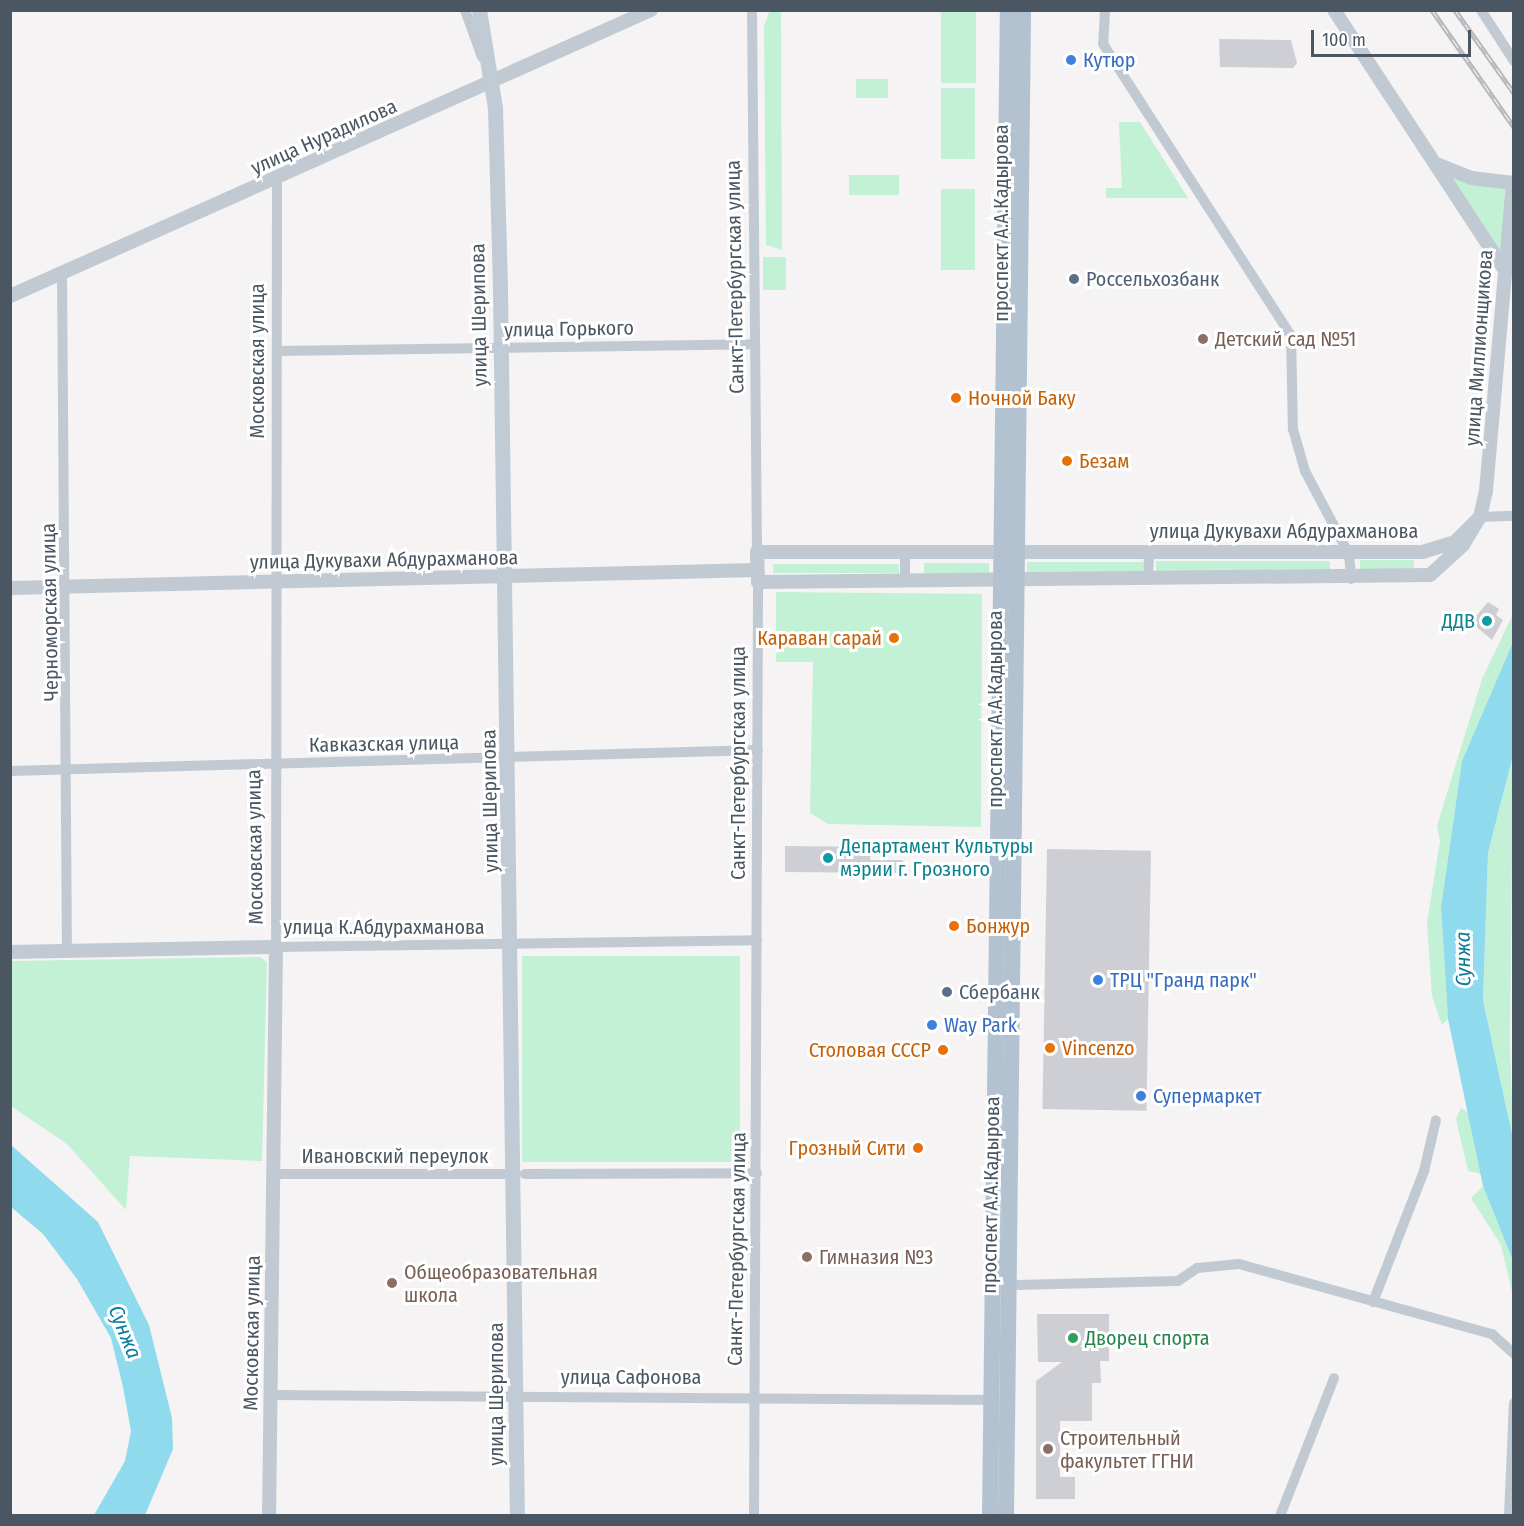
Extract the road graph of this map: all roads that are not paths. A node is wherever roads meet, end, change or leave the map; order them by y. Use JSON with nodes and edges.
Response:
{"nodes":[{"id":1,"x":465,"y":10,"type":"edge"},
{"id":2,"x":479,"y":10,"type":"edge"},
{"id":3,"x":651,"y":10,"type":"edge"},
{"id":4,"x":752,"y":10,"type":"edge"},
{"id":5,"x":1008,"y":10,"type":"edge"},
{"id":6,"x":1023,"y":10,"type":"edge"},
{"id":7,"x":1105,"y":10,"type":"edge"},
{"id":8,"x":1334,"y":10,"type":"edge"},
{"id":9,"x":1481,"y":10,"type":"edge"},
{"id":10,"x":1514,"y":61,"type":"edge"},
{"id":11,"x":492,"y":85,"type":"junction"},
{"id":12,"x":1439,"y":165,"type":"junction"},
{"id":13,"x":277,"y":178,"type":"junction"},
{"id":14,"x":1513,"y":183,"type":"edge"},
{"id":15,"x":1504,"y":269,"type":"junction"},
{"id":16,"x":62,"y":273,"type":"junction"},
{"id":17,"x":10,"y":296,"type":"edge"},
{"id":18,"x":755,"y":344,"type":"junction"},
{"id":19,"x":501,"y":348,"type":"junction"},
{"id":20,"x":277,"y":351,"type":"junction"},
{"id":21,"x":1514,"y":516,"type":"edge"},
{"id":22,"x":1480,"y":517,"type":"junction"},
{"id":23,"x":1149,"y":550,"type":"junction"},
{"id":24,"x":905,"y":551,"type":"junction"},
{"id":25,"x":757,"y":552,"type":"junction"},
{"id":26,"x":1012,"y":552,"type":"junction"},
{"id":27,"x":1423,"y":552,"type":"junction"},
{"id":28,"x":1349,"y":554,"type":"junction"},
{"id":29,"x":505,"y":576,"type":"junction"},
{"id":30,"x":758,"y":576,"type":"junction"},
{"id":31,"x":905,"y":578,"type":"junction"},
{"id":32,"x":1419,"y":578,"type":"junction"},
{"id":33,"x":1351,"y":579,"type":"junction"},
{"id":34,"x":1011,"y":580,"type":"junction"},
{"id":35,"x":1148,"y":580,"type":"junction"},
{"id":36,"x":277,"y":582,"type":"junction"},
{"id":37,"x":10,"y":588,"type":"edge"},
{"id":38,"x":68,"y":588,"type":"junction"},
{"id":39,"x":758,"y":750,"type":"junction"},
{"id":40,"x":511,"y":760,"type":"junction"},
{"id":41,"x":273,"y":763,"type":"junction"},
{"id":42,"x":70,"y":769,"type":"junction"},
{"id":43,"x":10,"y":771,"type":"edge"},
{"id":44,"x":757,"y":940,"type":"junction"},
{"id":45,"x":513,"y":946,"type":"junction"},
{"id":46,"x":276,"y":947,"type":"junction"},
{"id":47,"x":67,"y":951,"type":"junction"},
{"id":48,"x":10,"y":952,"type":"edge"},
{"id":49,"x":1436,"y":1120,"type":"dead end"},
{"id":50,"x":757,"y":1173,"type":"junction"},
{"id":51,"x":274,"y":1174,"type":"junction"},
{"id":52,"x":520,"y":1174,"type":"junction"},
{"id":53,"x":1011,"y":1285,"type":"junction"},
{"id":54,"x":1373,"y":1302,"type":"junction"},
{"id":55,"x":1514,"y":1354,"type":"edge"},
{"id":56,"x":1334,"y":1378,"type":"dead end"},
{"id":57,"x":271,"y":1395,"type":"junction"},
{"id":58,"x":755,"y":1395,"type":"junction"},
{"id":59,"x":517,"y":1396,"type":"junction"},
{"id":60,"x":991,"y":1400,"type":"junction"},
{"id":61,"x":1514,"y":1403,"type":"edge"},
{"id":62,"x":268,"y":1515,"type":"edge"},
{"id":63,"x":517,"y":1515,"type":"edge"},
{"id":64,"x":754,"y":1515,"type":"edge"},
{"id":65,"x":990,"y":1515,"type":"edge"},
{"id":66,"x":1006,"y":1515,"type":"edge"},
{"id":67,"x":1280,"y":1515,"type":"edge"},
{"id":68,"x":1509,"y":1515,"type":"edge"}],
"edges":[{"from":1,"to":11,"type":"street","name":"улица Шерипова"},
{"from":2,"to":11,"type":"main road","name":"улица Шерипова"},
{"from":3,"to":11,"type":"street","name":"улица Нурадилова"},
{"from":4,"to":18,"type":"street","name":"Санкт-Петербургская улица"},
{"from":5,"to":26,"type":"main road","name":"проспект А.А.Кадырова"},
{"from":6,"to":26,"type":"main road","name":"проспект А.А.Кадырова"},
{"from":7,"to":28,"type":"street"},
{"from":8,"to":12,"type":"street"},
{"from":9,"to":10,"type":"street"},
{"from":11,"to":13,"type":"street","name":"улица Нурадилова"},
{"from":11,"to":19,"type":"main road","name":"улица Шерипова"},
{"from":12,"to":14,"type":"street"},
{"from":12,"to":15,"type":"street"},
{"from":13,"to":16,"type":"street","name":"улица Нурадилова"},
{"from":13,"to":20,"type":"street","name":"Московская улица"},
{"from":14,"to":15,"type":"street","name":"улица Миллионщикова"},
{"from":15,"to":22,"type":"street","name":"улица Миллионщикова"},
{"from":16,"to":17,"type":"street","name":"улица Нурадилова"},
{"from":16,"to":38,"type":"street","name":"Черноморская улица"},
{"from":18,"to":19,"type":"street","name":"улица Горького"},
{"from":18,"to":25,"type":"street","name":"Санкт-Петербургская улица"},
{"from":19,"to":20,"type":"street","name":"улица Горького"},
{"from":19,"to":29,"type":"main road","name":"улица Шерипова"},
{"from":20,"to":36,"type":"street","name":"Московская улица"},
{"from":21,"to":22,"type":"street"},
{"from":22,"to":27,"type":"street","name":"улица Дукувахи Абдурахманова"},
{"from":22,"to":32,"type":"street"},
{"from":23,"to":26,"type":"street","name":"улица Дукувахи Абдурахманова"},
{"from":23,"to":28,"type":"street","name":"улица Дукувахи Абдурахманова"},
{"from":23,"to":35,"type":"street"},
{"from":24,"to":25,"type":"street","name":"улица Дукувахи Абдурахманова"},
{"from":24,"to":26,"type":"street","name":"улица Дукувахи Абдурахманова"},
{"from":24,"to":31,"type":"street"},
{"from":25,"to":30,"type":"street","name":"Санкт-Петербургская улица"},
{"from":26,"to":34,"type":"main road","name":"проспект А.А.Кадырова"},
{"from":27,"to":28,"type":"street","name":"улица Дукувахи Абдурахманова"},
{"from":27,"to":32,"type":"street"},
{"from":28,"to":33,"type":"street"},
{"from":29,"to":30,"type":"street","name":"улица Дукувахи Абдурахманова"},
{"from":29,"to":36,"type":"street","name":"улица Дукувахи Абдурахманова"},
{"from":29,"to":40,"type":"main road","name":"улица Шерипова"},
{"from":30,"to":31,"type":"street","name":"улица Дукувахи Абдурахманова"},
{"from":30,"to":39,"type":"street","name":"Санкт-Петербургская улица"},
{"from":31,"to":34,"type":"street","name":"улица Дукувахи Абдурахманова"},
{"from":32,"to":33,"type":"street","name":"улица Дукувахи Абдурахманова"},
{"from":33,"to":35,"type":"street","name":"улица Дукувахи Абдурахманова"},
{"from":34,"to":35,"type":"street","name":"улица Дукувахи Абдурахманова"},
{"from":34,"to":53,"type":"main road","name":"проспект А.А.Кадырова"},
{"from":34,"to":60,"type":"main road","name":"проспект А.А.Кадырова"},
{"from":36,"to":38,"type":"street","name":"улица Дукувахи Абдурахманова"},
{"from":36,"to":41,"type":"street","name":"Московская улица"},
{"from":37,"to":38,"type":"street","name":"улица Дукувахи Абдурахманова"},
{"from":38,"to":42,"type":"street","name":"Черноморская улица"},
{"from":39,"to":40,"type":"street","name":"Кавказская улица"},
{"from":39,"to":44,"type":"street","name":"Санкт-Петербургская улица"},
{"from":40,"to":41,"type":"street","name":"Кавказская улица"},
{"from":40,"to":45,"type":"main road","name":"улица Шерипова"},
{"from":41,"to":42,"type":"street","name":"Кавказская улица"},
{"from":41,"to":46,"type":"street","name":"Московская улица"},
{"from":42,"to":43,"type":"street","name":"Кавказская улица"},
{"from":42,"to":47,"type":"street","name":"Черноморская улица"},
{"from":44,"to":45,"type":"street","name":"улица К.Абдурахманова"},
{"from":44,"to":50,"type":"street","name":"Санкт-Петербургская улица"},
{"from":45,"to":46,"type":"street","name":"улица К.Абдурахманова"},
{"from":45,"to":52,"type":"main road","name":"улица Шерипова"},
{"from":46,"to":47,"type":"street","name":"улица К.Абдурахманова"},
{"from":46,"to":51,"type":"street","name":"Московская улица"},
{"from":47,"to":48,"type":"street","name":"улица К.Абдурахманова"},
{"from":49,"to":54,"type":"street"},
{"from":50,"to":52,"type":"street","name":"Ивановский переулок"},
{"from":50,"to":58,"type":"street","name":"Санкт-Петербургская улица"},
{"from":51,"to":52,"type":"street","name":"Ивановский переулок"},
{"from":51,"to":57,"type":"street","name":"Московская улица"},
{"from":52,"to":59,"type":"main road","name":"улица Шерипова"},
{"from":53,"to":54,"type":"street"},
{"from":53,"to":66,"type":"main road","name":"проспект А.А.Кадырова"},
{"from":54,"to":55,"type":"street"},
{"from":56,"to":67,"type":"street"},
{"from":57,"to":59,"type":"street","name":"улица Сафонова"},
{"from":57,"to":62,"type":"street","name":"Московская улица"},
{"from":58,"to":59,"type":"street","name":"улица Сафонова"},
{"from":58,"to":60,"type":"street","name":"улица Сафонова"},
{"from":58,"to":64,"type":"street","name":"Санкт-Петербургская улица"},
{"from":59,"to":63,"type":"main road","name":"улица Шерипова"},
{"from":60,"to":65,"type":"main road","name":"проспект А.А.Кадырова"},
{"from":61,"to":68,"type":"street"}]}
